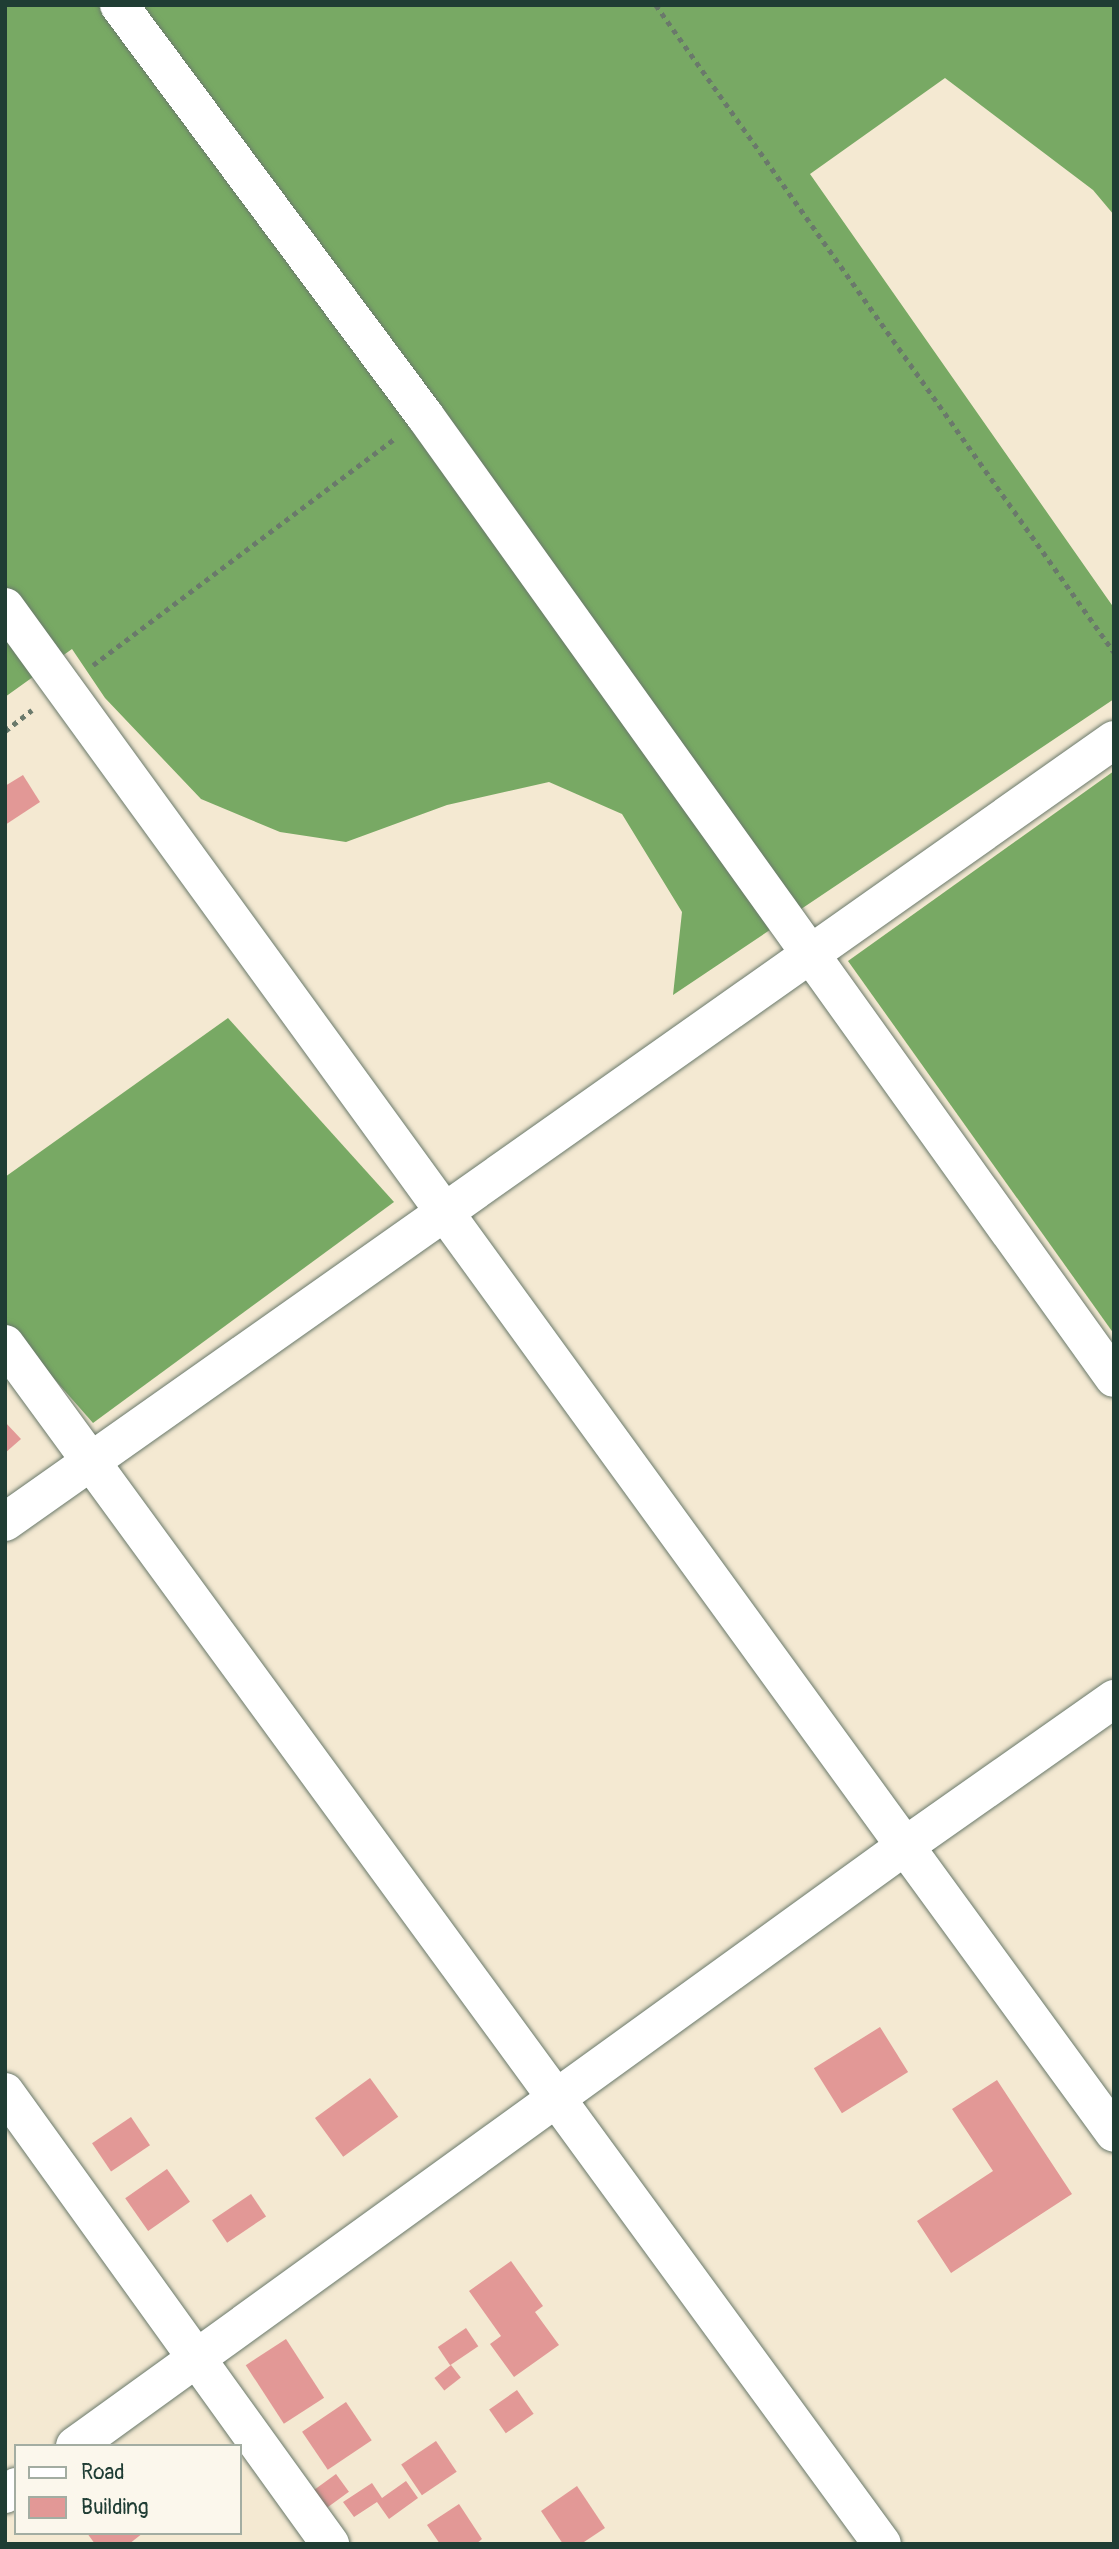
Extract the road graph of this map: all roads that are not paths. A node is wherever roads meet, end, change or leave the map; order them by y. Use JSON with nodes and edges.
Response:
{"nodes":[{"id":1,"x":119,"y":5,"type":"edge"},
{"id":2,"x":5,"y":607,"type":"edge"},
{"id":3,"x":1114,"y":740,"type":"edge"},
{"id":4,"x":810,"y":953,"type":"junction"},
{"id":5,"x":442,"y":1212,"type":"junction"},
{"id":6,"x":5,"y":1344,"type":"edge"},
{"id":7,"x":1114,"y":1378,"type":"edge"},
{"id":8,"x":90,"y":1458,"type":"junction"},
{"id":9,"x":5,"y":1522,"type":"edge"},
{"id":10,"x":1114,"y":1699,"type":"edge"},
{"id":11,"x":905,"y":1846,"type":"junction"},
{"id":12,"x":5,"y":2092,"type":"edge"},
{"id":13,"x":557,"y":2098,"type":"junction"},
{"id":14,"x":1114,"y":2133,"type":"edge"},
{"id":15,"x":198,"y":2361,"type":"junction"},
{"id":16,"x":78,"y":2444,"type":"edge"},
{"id":17,"x":330,"y":2544,"type":"edge"},
{"id":18,"x":883,"y":2544,"type":"edge"}],
"edges":[{"from":1,"to":4,"type":"street"},
{"from":2,"to":5,"type":"street"},
{"from":3,"to":4,"type":"street"},
{"from":4,"to":5,"type":"street"},
{"from":4,"to":7,"type":"street"},
{"from":5,"to":8,"type":"street"},
{"from":5,"to":11,"type":"street"},
{"from":6,"to":8,"type":"street"},
{"from":8,"to":9,"type":"street"},
{"from":8,"to":13,"type":"street"},
{"from":10,"to":11,"type":"street"},
{"from":11,"to":13,"type":"street"},
{"from":11,"to":14,"type":"street"},
{"from":12,"to":15,"type":"street"},
{"from":13,"to":15,"type":"street"},
{"from":13,"to":18,"type":"street"},
{"from":15,"to":16,"type":"street"},
{"from":15,"to":17,"type":"street"}]}
